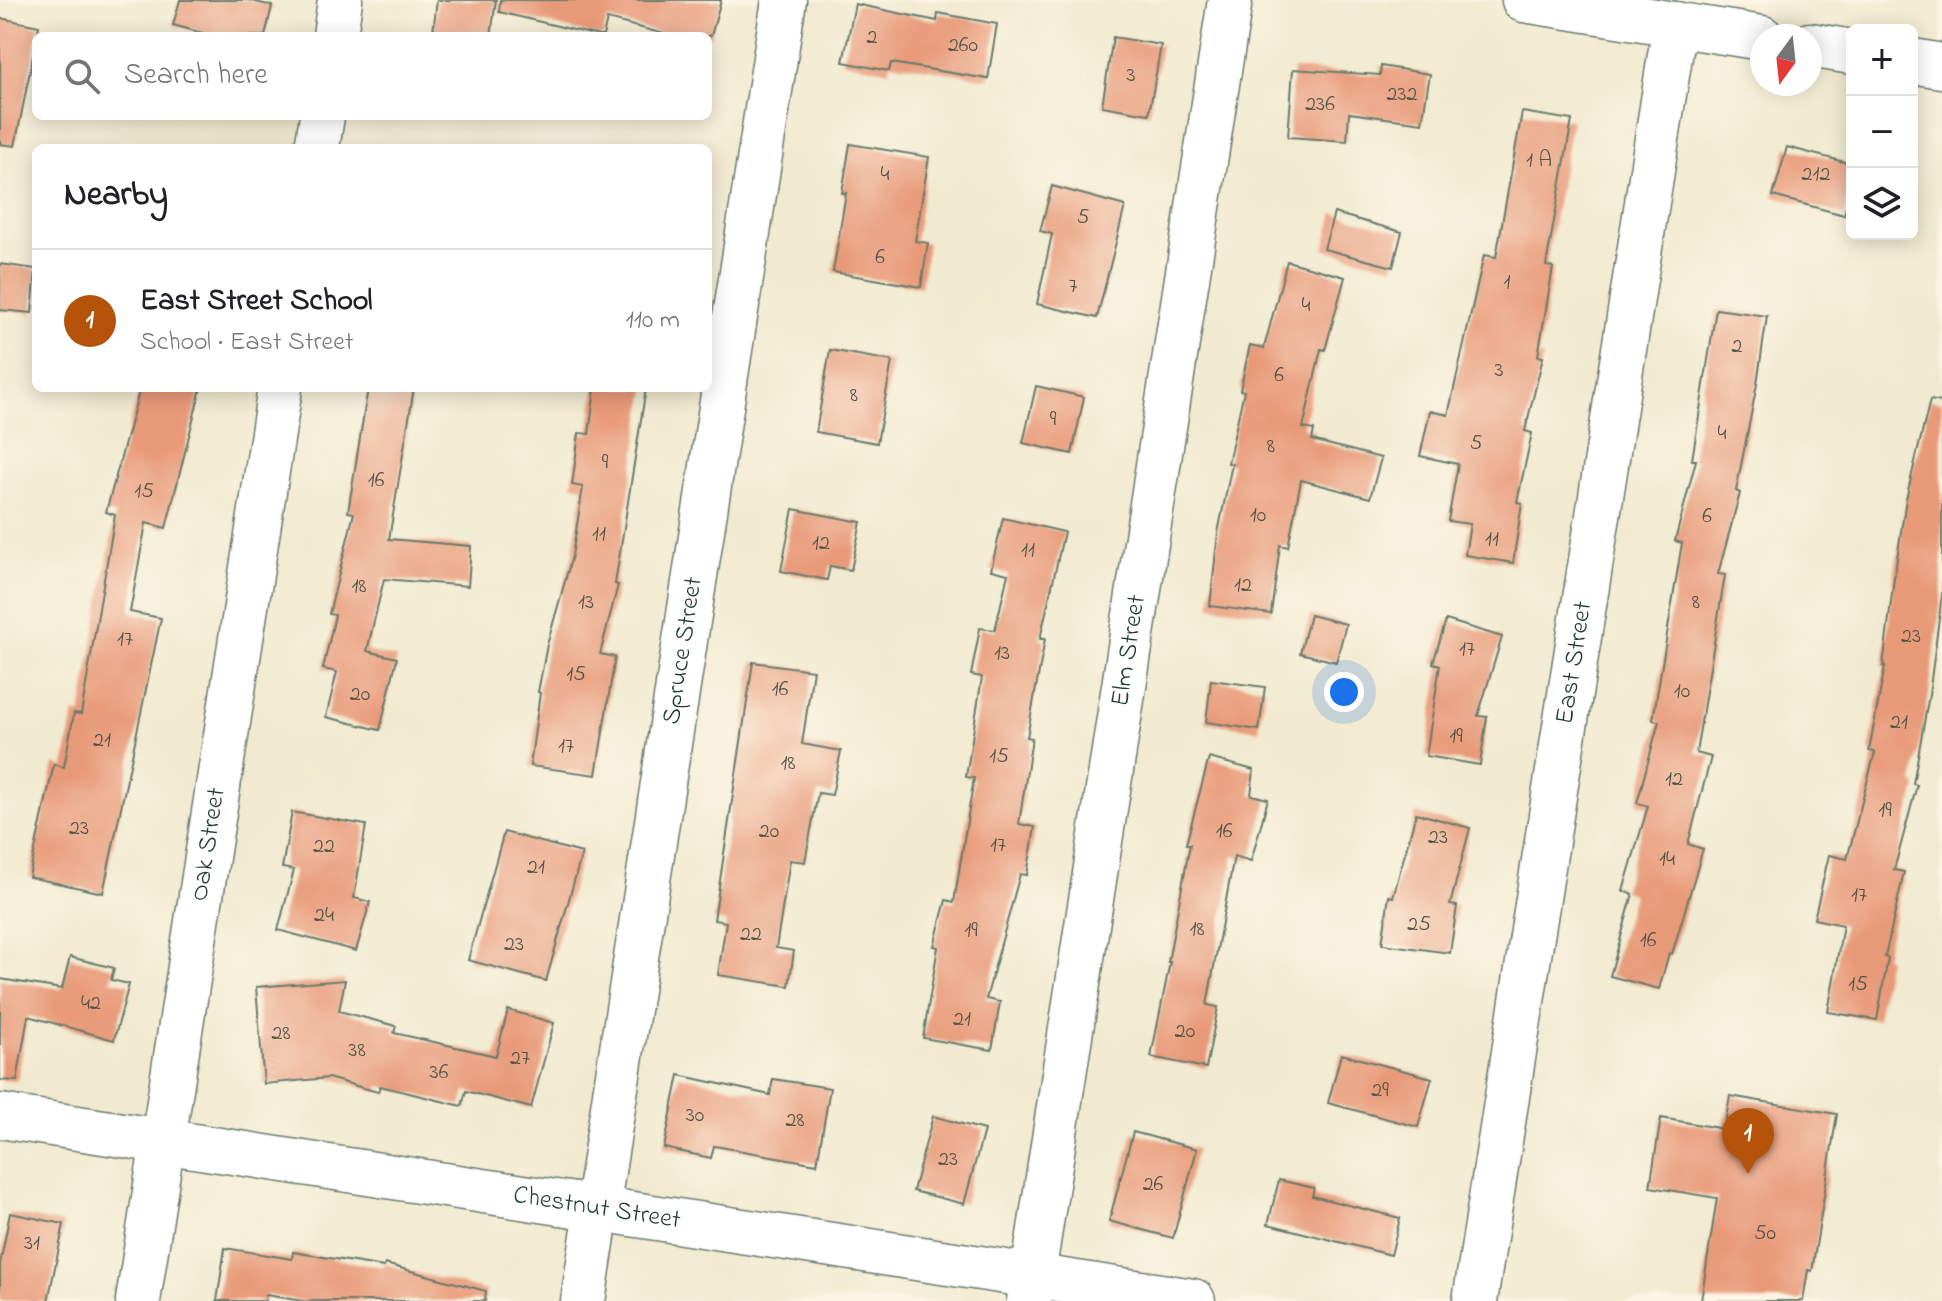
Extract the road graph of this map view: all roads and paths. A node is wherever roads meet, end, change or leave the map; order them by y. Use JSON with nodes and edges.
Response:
{"nodes":[{"id":1,"x":340,"y":0,"type":"edge"},
{"id":2,"x":784,"y":0,"type":"edge"},
{"id":3,"x":1230,"y":0,"type":"edge"},
{"id":4,"x":1524,"y":0,"type":"edge"},
{"id":5,"x":1675,"y":24,"type":"junction"},
{"id":6,"x":336,"y":32,"type":"edge"},
{"id":7,"x":1750,"y":36,"type":"edge"},
{"id":8,"x":1822,"y":47,"type":"edge"},
{"id":9,"x":1846,"y":51,"type":"edge"},
{"id":10,"x":1918,"y":62,"type":"edge"},
{"id":11,"x":1942,"y":66,"type":"edge"},
{"id":12,"x":321,"y":120,"type":"edge"},
{"id":13,"x":318,"y":144,"type":"edge"},
{"id":14,"x":279,"y":392,"type":"edge"},
{"id":15,"x":0,"y":1116,"type":"edge"},
{"id":16,"x":163,"y":1142,"type":"junction"},
{"id":17,"x":597,"y":1208,"type":"junction"},
{"id":18,"x":1031,"y":1289,"type":"edge"},
{"id":19,"x":138,"y":1301,"type":"edge"},
{"id":20,"x":583,"y":1301,"type":"edge"},
{"id":21,"x":1193,"y":1301,"type":"edge"},
{"id":22,"x":1475,"y":1301,"type":"edge"}],
"edges":[{"from":1,"to":6,"type":"street"},
{"from":2,"to":17,"type":"street","name":"Spruce Street"},
{"from":3,"to":18,"type":"street","name":"Elm Street"},
{"from":4,"to":5,"type":"street"},
{"from":5,"to":7,"type":"street"},
{"from":5,"to":22,"type":"street","name":"East Street"},
{"from":8,"to":9,"type":"street"},
{"from":10,"to":11,"type":"street"},
{"from":12,"to":13,"type":"street"},
{"from":14,"to":16,"type":"street","name":"Oak Street"},
{"from":15,"to":16,"type":"street","name":"Chestnut Street"},
{"from":16,"to":17,"type":"street","name":"Chestnut Street"},
{"from":16,"to":19,"type":"street","name":"Oak Street"},
{"from":17,"to":18,"type":"street","name":"Chestnut Street"},
{"from":17,"to":20,"type":"street","name":"Spruce Street"},
{"from":18,"to":21,"type":"street","name":"Chestnut Street"}]}
